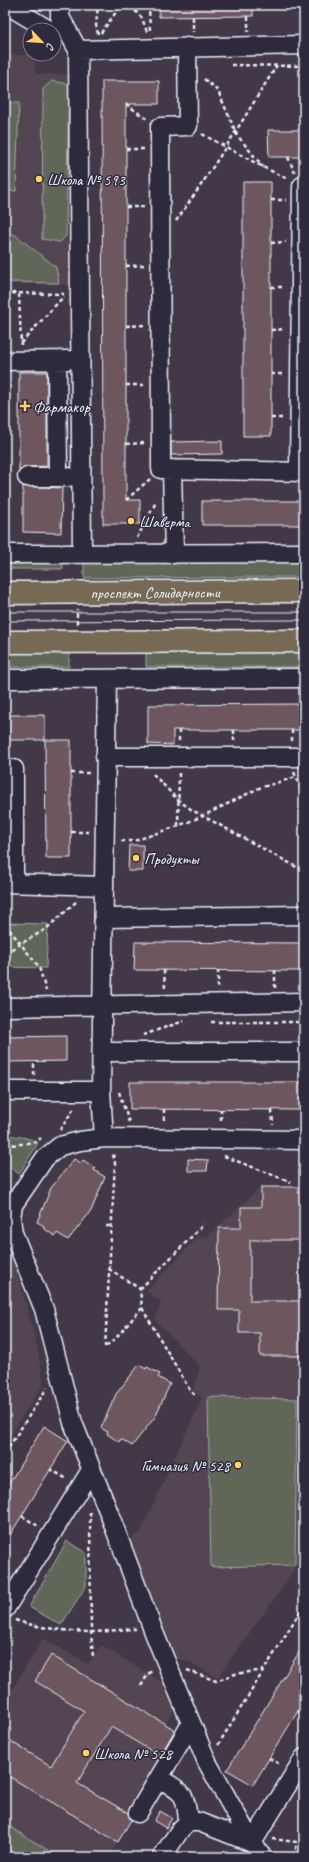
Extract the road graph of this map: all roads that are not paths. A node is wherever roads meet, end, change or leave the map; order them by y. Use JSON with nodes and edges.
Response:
{"nodes":[{"id":1,"x":60,"y":5,"type":"edge"},
{"id":2,"x":5,"y":6,"type":"edge"},
{"id":3,"x":30,"y":12,"type":"edge"},
{"id":4,"x":41,"y":22,"type":"edge"},
{"id":5,"x":60,"y":22,"type":"edge"},
{"id":6,"x":62,"y":34,"type":"edge"},
{"id":7,"x":304,"y":46,"type":"edge"},
{"id":8,"x":78,"y":50,"type":"junction"},
{"id":9,"x":187,"y":55,"type":"junction"},
{"id":10,"x":303,"y":186,"type":"edge"},
{"id":11,"x":79,"y":360,"type":"junction"},
{"id":12,"x":13,"y":361,"type":"edge"},
{"id":13,"x":57,"y":361,"type":"junction"},
{"id":14,"x":167,"y":469,"type":"junction"},
{"id":15,"x":302,"y":472,"type":"edge"},
{"id":16,"x":27,"y":477,"type":"dead end"},
{"id":17,"x":58,"y":477,"type":"junction"},
{"id":18,"x":82,"y":477,"type":"junction"},
{"id":19,"x":304,"y":553,"type":"edge"},
{"id":20,"x":5,"y":554,"type":"edge"},
{"id":21,"x":82,"y":554,"type":"junction"},
{"id":22,"x":174,"y":554,"type":"junction"},
{"id":23,"x":304,"y":591,"type":"edge"},
{"id":24,"x":5,"y":593,"type":"edge"},
{"id":25,"x":304,"y":641,"type":"edge"},
{"id":26,"x":5,"y":642,"type":"edge"},
{"id":27,"x":304,"y":678,"type":"edge"},
{"id":28,"x":5,"y":679,"type":"edge"},
{"id":29,"x":106,"y":679,"type":"junction"},
{"id":30,"x":304,"y":757,"type":"edge"},
{"id":31,"x":105,"y":758,"type":"junction"},
{"id":32,"x":5,"y":769,"type":"edge"},
{"id":33,"x":10,"y":883,"type":"edge"},
{"id":34,"x":95,"y":885,"type":"junction"},
{"id":35,"x":304,"y":916,"type":"edge"},
{"id":36,"x":104,"y":918,"type":"junction"},
{"id":37,"x":304,"y":1002,"type":"edge"},
{"id":38,"x":103,"y":1006,"type":"junction"},
{"id":39,"x":5,"y":1007,"type":"edge"},
{"id":40,"x":103,"y":1052,"type":"junction"},
{"id":41,"x":304,"y":1052,"type":"edge"},
{"id":42,"x":101,"y":1090,"type":"junction"},
{"id":43,"x":5,"y":1091,"type":"edge"},
{"id":44,"x":104,"y":1138,"type":"junction"},
{"id":45,"x":304,"y":1140,"type":"edge"},
{"id":46,"x":91,"y":1470,"type":"junction"},
{"id":47,"x":9,"y":1614,"type":"edge"},
{"id":48,"x":191,"y":1724,"type":"junction"},
{"id":49,"x":304,"y":1758,"type":"edge"},
{"id":50,"x":159,"y":1778,"type":"junction"},
{"id":51,"x":138,"y":1812,"type":"dead end"},
{"id":52,"x":188,"y":1822,"type":"junction"},
{"id":53,"x":257,"y":1846,"type":"edge"},
{"id":54,"x":162,"y":1857,"type":"edge"}],
"edges":[{"from":1,"to":5,"type":"street"},
{"from":2,"to":3,"type":"street"},
{"from":3,"to":4,"type":"street"},
{"from":6,"to":8,"type":"street"},
{"from":7,"to":9,"type":"street"},
{"from":8,"to":9,"type":"street"},
{"from":8,"to":11,"type":"street"},
{"from":9,"to":14,"type":"street"},
{"from":10,"to":15,"type":"street"},
{"from":11,"to":13,"type":"street"},
{"from":11,"to":18,"type":"street"},
{"from":12,"to":13,"type":"street"},
{"from":13,"to":17,"type":"street"},
{"from":14,"to":15,"type":"street"},
{"from":14,"to":22,"type":"street"},
{"from":16,"to":17,"type":"street"},
{"from":17,"to":18,"type":"street"},
{"from":18,"to":21,"type":"street"},
{"from":19,"to":22,"type":"street"},
{"from":20,"to":21,"type":"street"},
{"from":21,"to":22,"type":"street"},
{"from":23,"to":24,"type":"main road","name":"проспект Солидарности"},
{"from":25,"to":26,"type":"main road"},
{"from":27,"to":29,"type":"street"},
{"from":28,"to":29,"type":"street"},
{"from":29,"to":31,"type":"street"},
{"from":30,"to":31,"type":"street"},
{"from":31,"to":34,"type":"street"},
{"from":32,"to":33,"type":"street"},
{"from":33,"to":34,"type":"street"},
{"from":34,"to":36,"type":"street"},
{"from":35,"to":36,"type":"street"},
{"from":36,"to":38,"type":"street"},
{"from":37,"to":38,"type":"street"},
{"from":38,"to":39,"type":"street"},
{"from":38,"to":40,"type":"street"},
{"from":40,"to":41,"type":"street"},
{"from":40,"to":42,"type":"street"},
{"from":42,"to":43,"type":"street"},
{"from":42,"to":44,"type":"street"},
{"from":44,"to":45,"type":"street"},
{"from":44,"to":46,"type":"street"},
{"from":46,"to":47,"type":"street"},
{"from":46,"to":48,"type":"street"},
{"from":48,"to":50,"type":"street"},
{"from":48,"to":53,"type":"street"},
{"from":49,"to":53,"type":"street"},
{"from":50,"to":51,"type":"street"},
{"from":50,"to":52,"type":"street"},
{"from":52,"to":53,"type":"street"},
{"from":52,"to":54,"type":"street"}]}
